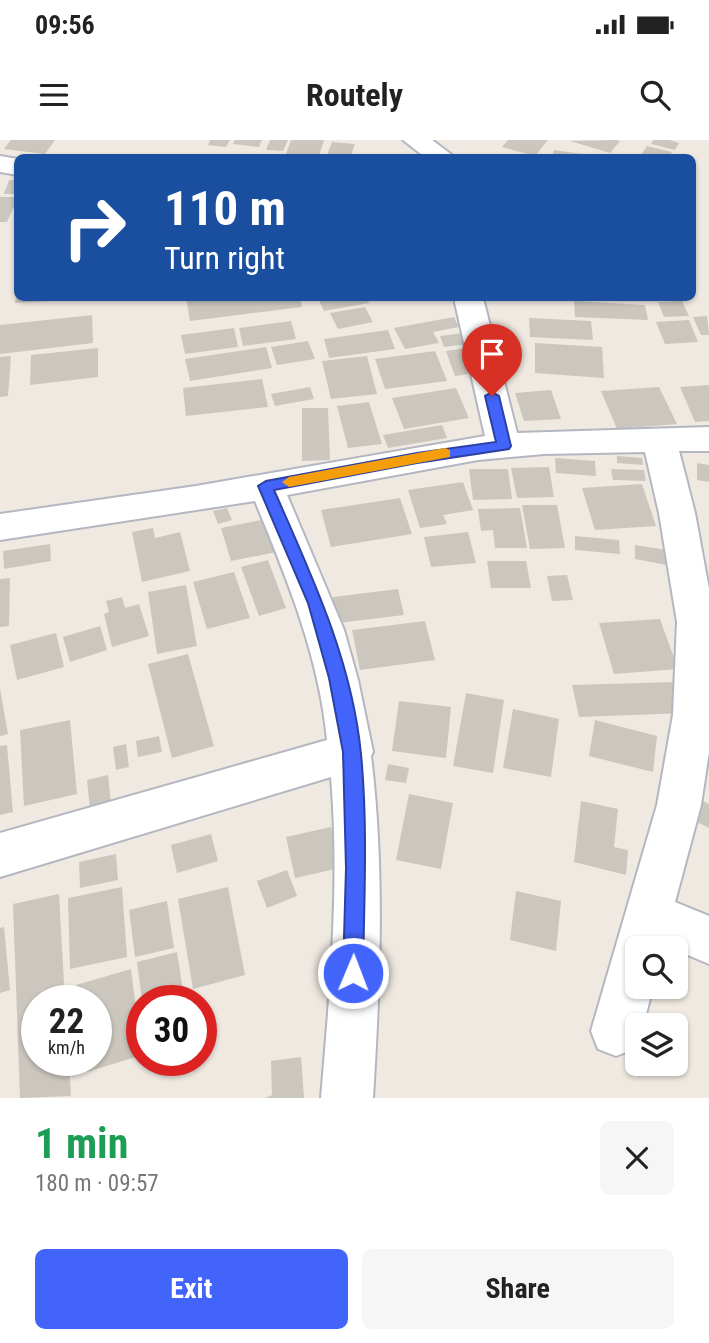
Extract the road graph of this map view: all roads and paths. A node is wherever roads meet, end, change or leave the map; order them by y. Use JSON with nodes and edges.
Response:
{"nodes":[{"id":1,"x":415,"y":140,"type":"edge"},
{"id":2,"x":468,"y":140,"type":"edge"},
{"id":3,"x":439,"y":154,"type":"edge"},
{"id":4,"x":451,"y":154,"type":"edge"},
{"id":5,"x":469,"y":301,"type":"edge"},
{"id":6,"x":709,"y":439,"type":"edge"},
{"id":7,"x":659,"y":440,"type":"junction"},
{"id":8,"x":504,"y":446,"type":"junction"},
{"id":9,"x":266,"y":486,"type":"junction"},
{"id":10,"x":0,"y":527,"type":"edge"},
{"id":11,"x":352,"y":752,"type":"junction"},
{"id":12,"x":0,"y":855,"type":"edge"},
{"id":13,"x":643,"y":936,"type":"edge"},
{"id":14,"x":688,"y":940,"type":"edge"},
{"id":15,"x":709,"y":940,"type":"edge"},
{"id":16,"x":625,"y":999,"type":"edge"},
{"id":17,"x":616,"y":1031,"type":"dead end"},
{"id":18,"x":347,"y":1098,"type":"edge"}],
"edges":[{"from":1,"to":3,"type":"street"},
{"from":2,"to":4,"type":"street"},
{"from":5,"to":8,"type":"street"},
{"from":6,"to":7,"type":"street"},
{"from":7,"to":8,"type":"street"},
{"from":7,"to":13,"type":"street"},
{"from":8,"to":9,"type":"street"},
{"from":9,"to":10,"type":"street"},
{"from":9,"to":11,"type":"street"},
{"from":11,"to":12,"type":"street"},
{"from":11,"to":18,"type":"street"},
{"from":14,"to":15,"type":"street"},
{"from":16,"to":17,"type":"street"}]}
